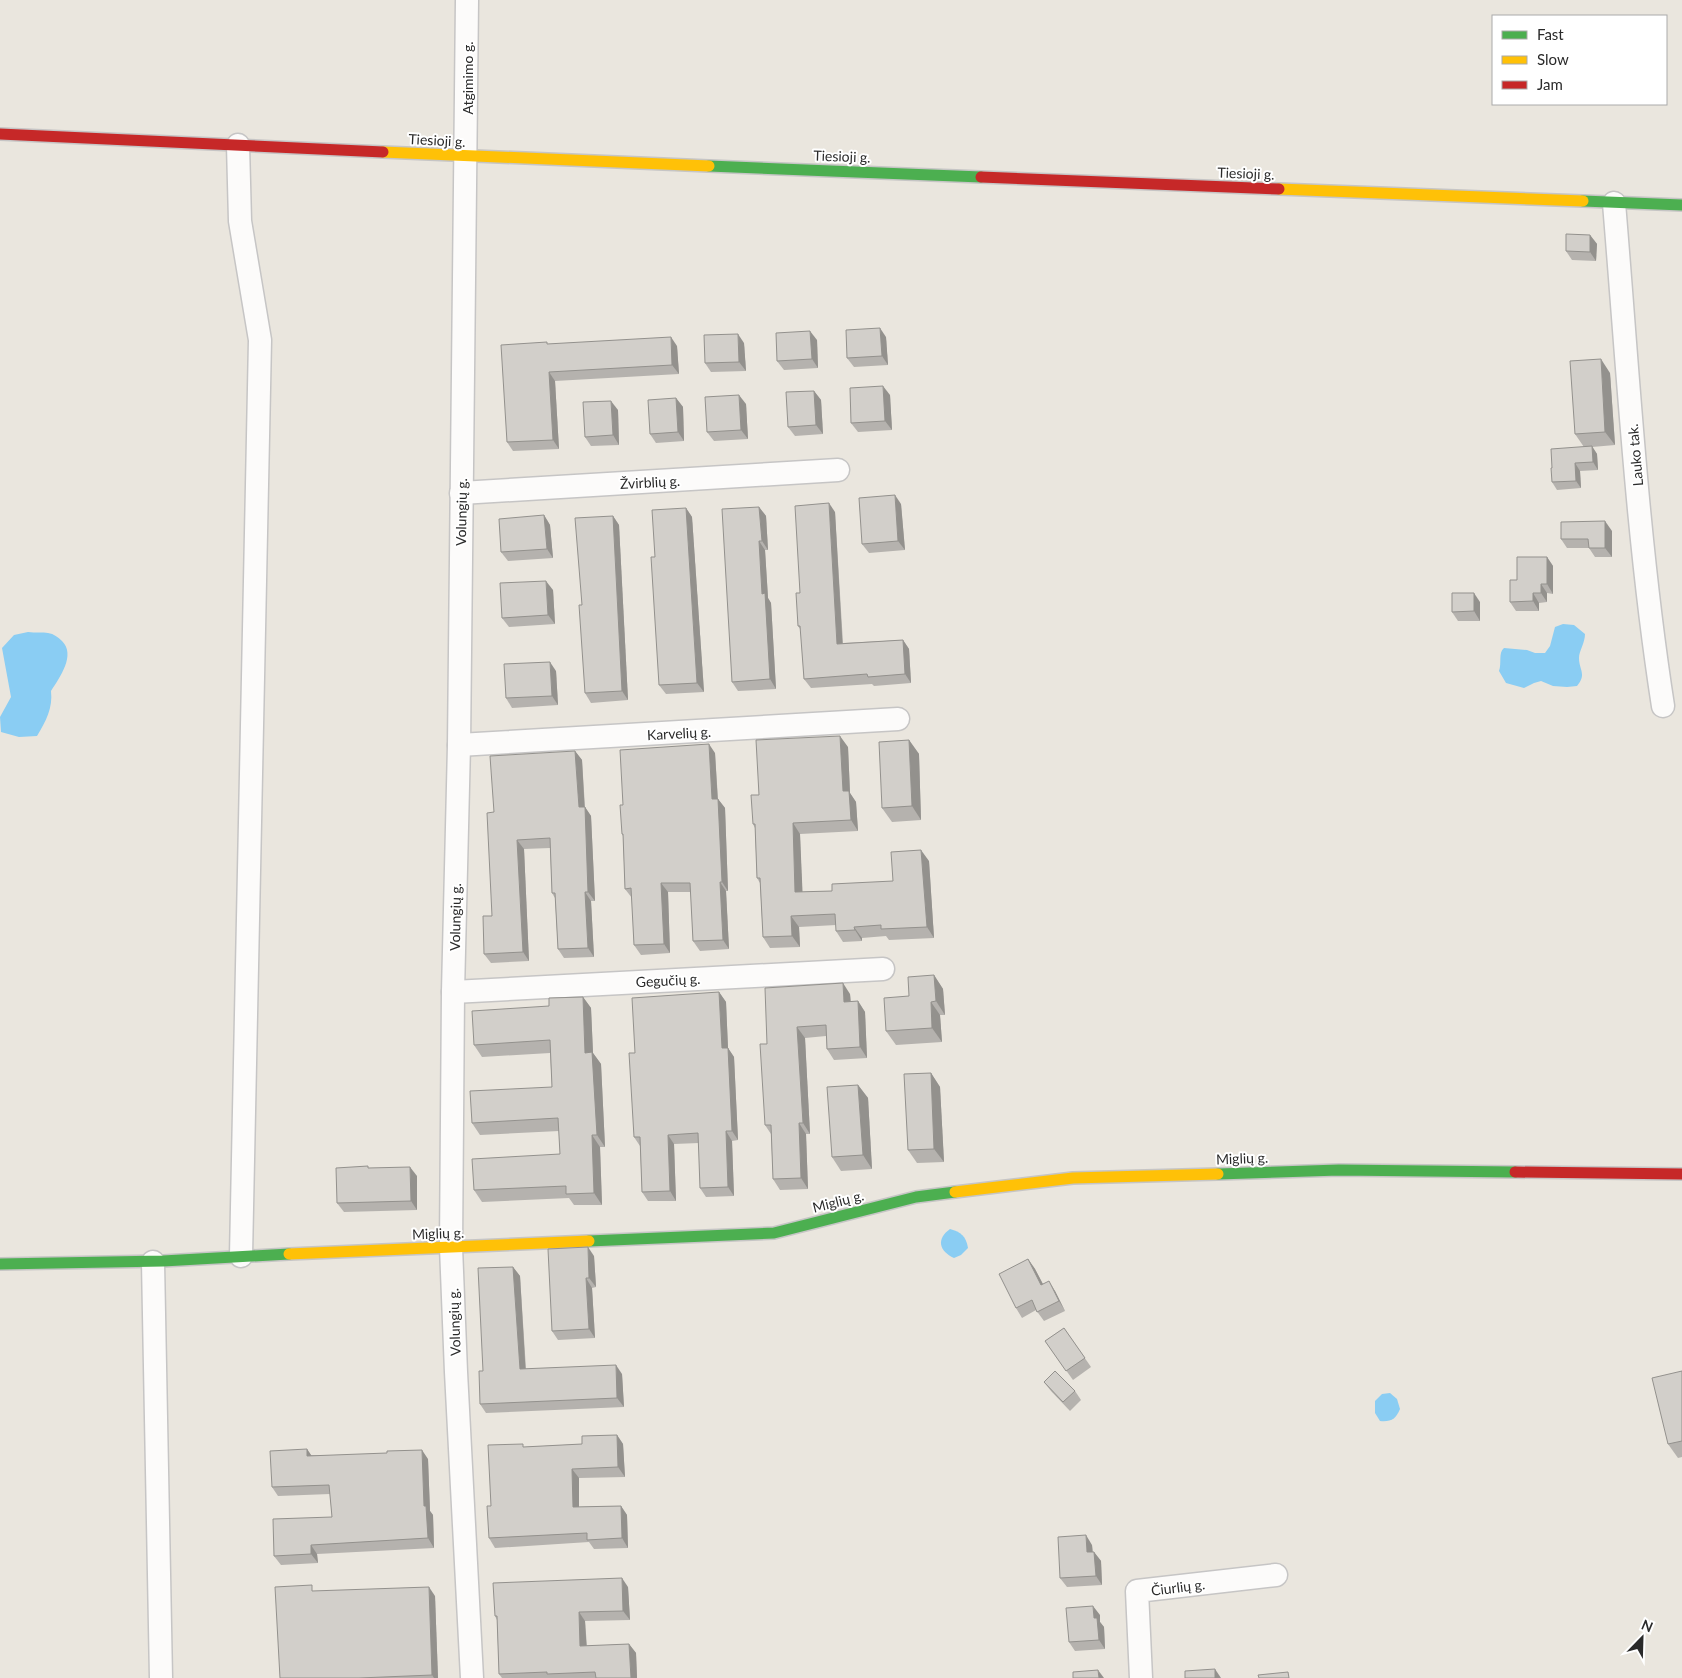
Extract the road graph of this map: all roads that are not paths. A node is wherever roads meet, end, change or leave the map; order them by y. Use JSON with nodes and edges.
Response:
{"nodes":[{"id":1,"x":467,"y":0,"type":"edge"},
{"id":2,"x":0,"y":134,"type":"edge"},
{"id":3,"x":238,"y":145,"type":"junction"},
{"id":4,"x":466,"y":156,"type":"junction"},
{"id":5,"x":1614,"y":203,"type":"junction"},
{"id":6,"x":1682,"y":205,"type":"edge"},
{"id":7,"x":838,"y":470,"type":"dead end"},
{"id":8,"x":461,"y":494,"type":"junction"},
{"id":9,"x":1663,"y":706,"type":"dead end"},
{"id":10,"x":898,"y":720,"type":"dead end"},
{"id":11,"x":459,"y":745,"type":"junction"},
{"id":12,"x":883,"y":969,"type":"dead end"},
{"id":13,"x":453,"y":992,"type":"junction"},
{"id":14,"x":1682,"y":1174,"type":"edge"},
{"id":15,"x":451,"y":1247,"type":"junction"},
{"id":16,"x":241,"y":1256,"type":"junction"},
{"id":17,"x":153,"y":1262,"type":"junction"},
{"id":18,"x":0,"y":1264,"type":"edge"},
{"id":19,"x":1276,"y":1575,"type":"dead end"},
{"id":20,"x":161,"y":1678,"type":"edge"},
{"id":21,"x":472,"y":1678,"type":"edge"},
{"id":22,"x":1141,"y":1678,"type":"edge"}],
"edges":[{"from":1,"to":4,"type":"street","name":"Atgimimo g."},
{"from":2,"to":3,"type":"street","name":"Tiesioji g."},
{"from":3,"to":4,"type":"street","name":"Tiesioji g."},
{"from":3,"to":16,"type":"street"},
{"from":4,"to":5,"type":"street","name":"Tiesioji g."},
{"from":4,"to":8,"type":"street","name":"Volungių g."},
{"from":5,"to":6,"type":"street","name":"Tiesioji g."},
{"from":5,"to":9,"type":"street","name":"Lauko tak."},
{"from":7,"to":8,"type":"street","name":"Žvirblių g."},
{"from":8,"to":11,"type":"street","name":"Volungių g."},
{"from":10,"to":11,"type":"street","name":"Karvelių g."},
{"from":11,"to":13,"type":"street","name":"Volungių g."},
{"from":12,"to":13,"type":"street","name":"Gegučių g."},
{"from":13,"to":15,"type":"street","name":"Volungių g."},
{"from":14,"to":15,"type":"street","name":"Miglių g."},
{"from":15,"to":16,"type":"street","name":"Miglių g."},
{"from":15,"to":21,"type":"street","name":"Volungių g."},
{"from":16,"to":17,"type":"street","name":"Miglių g."},
{"from":17,"to":18,"type":"street","name":"Miglių g."},
{"from":17,"to":20,"type":"street"},
{"from":19,"to":22,"type":"street","name":"Čiurlių g."}]}
